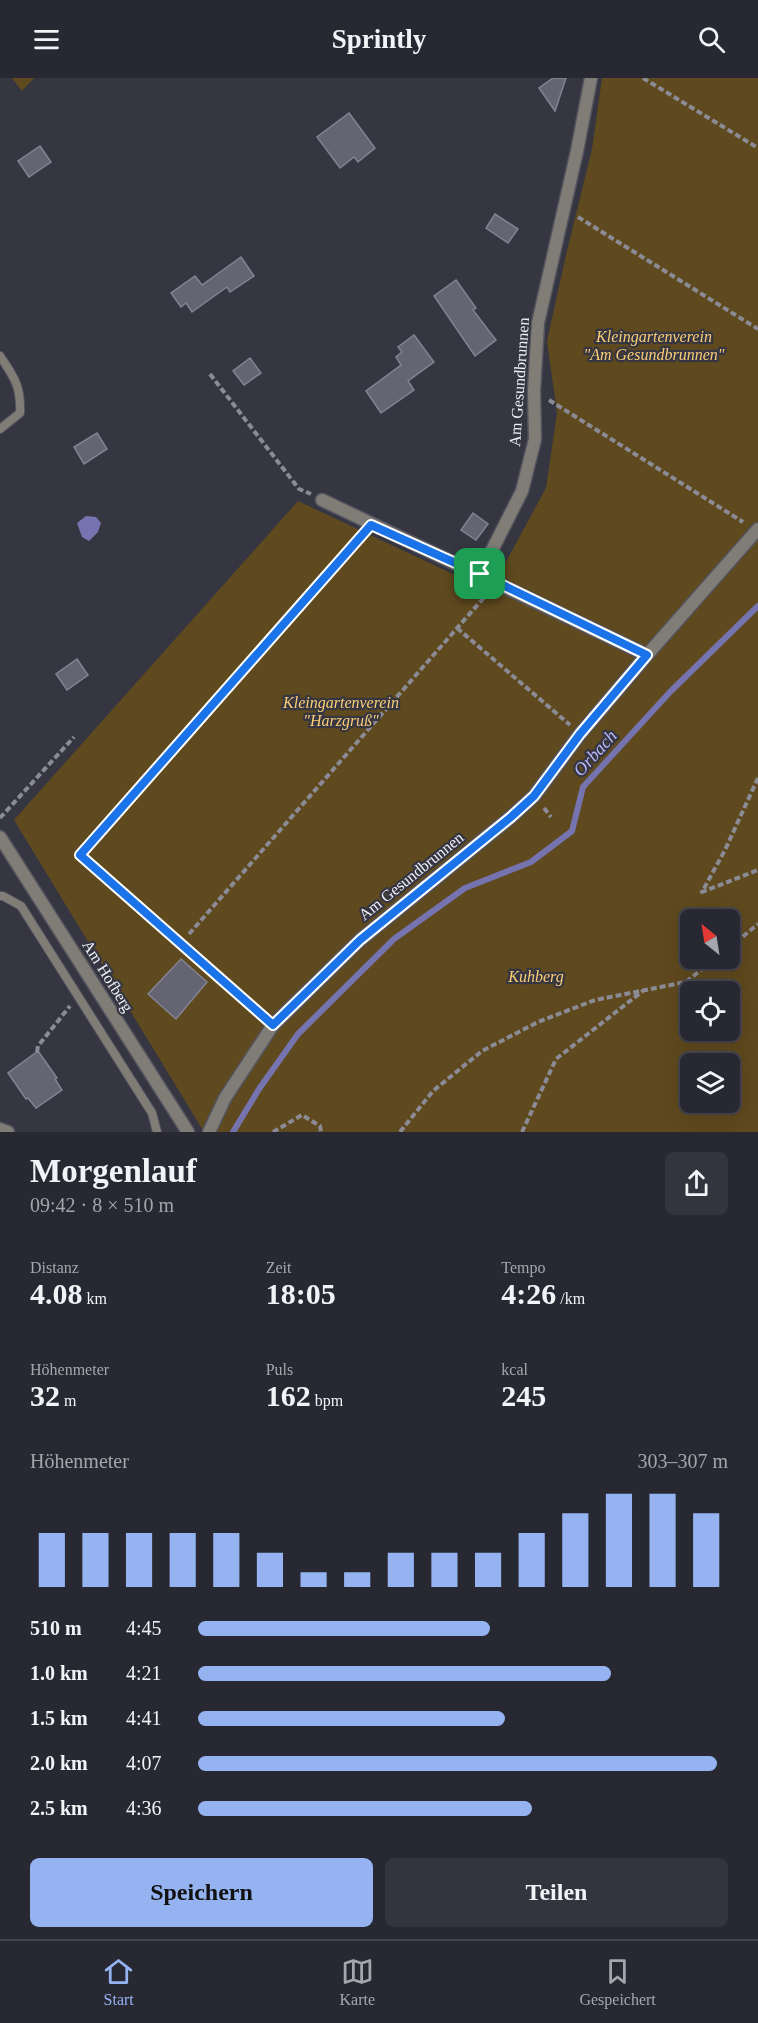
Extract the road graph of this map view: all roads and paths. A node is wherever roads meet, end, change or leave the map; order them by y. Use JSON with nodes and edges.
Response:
{"nodes":[{"id":1,"x":591,"y":78,"type":"edge"},
{"id":2,"x":643,"y":78,"type":"edge"},
{"id":3,"x":758,"y":148,"type":"edge"},
{"id":4,"x":565,"y":208,"type":"junction"},
{"id":5,"x":758,"y":329,"type":"edge"},
{"id":6,"x":0,"y":356,"type":"edge"},
{"id":7,"x":210,"y":374,"type":"dead end"},
{"id":8,"x":534,"y":391,"type":"junction"},
{"id":9,"x":0,"y":429,"type":"edge"},
{"id":10,"x":322,"y":500,"type":"joint"},
{"id":11,"x":371,"y":525,"type":"junction"},
{"id":12,"x":757,"y":530,"type":"edge"},
{"id":13,"x":480,"y":574,"type":"junction"},
{"id":14,"x":498,"y":583,"type":"junction"},
{"id":15,"x":457,"y":628,"type":"junction"},
{"id":16,"x":647,"y":655,"type":"junction"},
{"id":17,"x":580,"y":734,"type":"junction"},
{"id":18,"x":74,"y":736,"type":"dead end"},
{"id":19,"x":758,"y":778,"type":"edge"},
{"id":20,"x":0,"y":818,"type":"edge"},
{"id":21,"x":0,"y":837,"type":"edge"},
{"id":22,"x":758,"y":870,"type":"edge"},
{"id":23,"x":0,"y":896,"type":"edge"},
{"id":24,"x":758,"y":924,"type":"edge"},
{"id":25,"x":740,"y":939,"type":"edge"},
{"id":26,"x":181,"y":943,"type":"junction"},
{"id":27,"x":702,"y":969,"type":"edge"},
{"id":28,"x":645,"y":989,"type":"junction"},
{"id":29,"x":77,"y":996,"type":"junction"},
{"id":30,"x":273,"y":1025,"type":"junction"},
{"id":31,"x":37,"y":1052,"type":"dead end"},
{"id":32,"x":0,"y":1129,"type":"edge"},
{"id":33,"x":8,"y":1132,"type":"edge"},
{"id":34,"x":157,"y":1132,"type":"edge"},
{"id":35,"x":188,"y":1132,"type":"edge"},
{"id":36,"x":209,"y":1132,"type":"edge"},
{"id":37,"x":273,"y":1132,"type":"edge"},
{"id":38,"x":321,"y":1132,"type":"edge"},
{"id":39,"x":400,"y":1132,"type":"edge"},
{"id":40,"x":522,"y":1132,"type":"edge"}],
"edges":[{"from":1,"to":4,"type":"street","name":"Am Gesundbrunnen"},
{"from":2,"to":3,"type":"path"},
{"from":4,"to":5,"type":"path"},
{"from":4,"to":8,"type":"street","name":"Am Gesundbrunnen"},
{"from":6,"to":9,"type":"lane"},
{"from":7,"to":10,"type":"path"},
{"from":8,"to":12,"type":"path"},
{"from":8,"to":13,"type":"street","name":"Am Gesundbrunnen"},
{"from":10,"to":11,"type":"street"},
{"from":11,"to":13,"type":"street"},
{"from":11,"to":26,"type":"path"},
{"from":12,"to":16,"type":"street","name":"Am Gesundbrunnen"},
{"from":13,"to":14,"type":"street"},
{"from":14,"to":15,"type":"path"},
{"from":14,"to":16,"type":"street"},
{"from":15,"to":17,"type":"path"},
{"from":15,"to":26,"type":"path"},
{"from":16,"to":17,"type":"street","name":"Am Gesundbrunnen"},
{"from":17,"to":30,"type":"street","name":"Am Gesundbrunnen"},
{"from":18,"to":20,"type":"path"},
{"from":19,"to":22,"type":"path"},
{"from":21,"to":35,"type":"street","name":"Am Hofberg"},
{"from":23,"to":29,"type":"lane"},
{"from":24,"to":25,"type":"path"},
{"from":26,"to":30,"type":"lane"},
{"from":27,"to":28,"type":"path"},
{"from":28,"to":39,"type":"path"},
{"from":28,"to":40,"type":"path"},
{"from":29,"to":31,"type":"path"},
{"from":29,"to":34,"type":"lane"},
{"from":30,"to":36,"type":"street","name":"Am Gesundbrunnen"},
{"from":32,"to":33,"type":"street"},
{"from":37,"to":38,"type":"path"}]}
